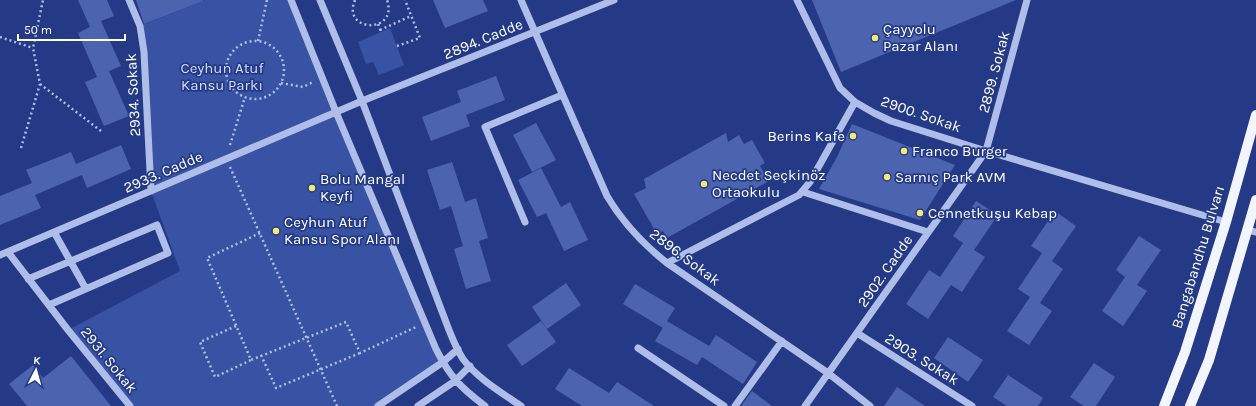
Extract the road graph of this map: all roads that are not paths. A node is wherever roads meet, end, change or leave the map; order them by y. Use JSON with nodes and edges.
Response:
{"nodes":[{"id":1,"x":130,"y":0,"type":"edge"},
{"id":2,"x":291,"y":0,"type":"edge"},
{"id":3,"x":320,"y":0,"type":"edge"},
{"id":4,"x":521,"y":0,"type":"edge"},
{"id":5,"x":614,"y":0,"type":"edge"},
{"id":6,"x":797,"y":0,"type":"edge"},
{"id":7,"x":1022,"y":0,"type":"edge"},
{"id":8,"x":1027,"y":0,"type":"edge"},
{"id":9,"x":1025,"y":8,"type":"junction"},
{"id":10,"x":535,"y":32,"type":"junction"},
{"id":11,"x":562,"y":95,"type":"junction"},
{"id":12,"x":362,"y":101,"type":"junction"},
{"id":13,"x":855,"y":102,"type":"junction"},
{"id":14,"x":336,"y":112,"type":"junction"},
{"id":15,"x":1256,"y":115,"type":"edge"},
{"id":16,"x":986,"y":150,"type":"junction"},
{"id":17,"x":151,"y":191,"type":"junction"},
{"id":18,"x":803,"y":192,"type":"junction"},
{"id":19,"x":1256,"y":200,"type":"edge"},
{"id":20,"x":525,"y":222,"type":"dead end"},
{"id":21,"x":1226,"y":222,"type":"junction"},
{"id":22,"x":1252,"y":231,"type":"edge"},
{"id":23,"x":54,"y":232,"type":"junction"},
{"id":24,"x":928,"y":232,"type":"junction"},
{"id":25,"x":8,"y":252,"type":"junction"},
{"id":26,"x":0,"y":255,"type":"edge"},
{"id":27,"x":70,"y":261,"type":"junction"},
{"id":28,"x":667,"y":263,"type":"junction"},
{"id":29,"x":28,"y":279,"type":"junction"},
{"id":30,"x":86,"y":289,"type":"junction"},
{"id":31,"x":49,"y":305,"type":"junction"},
{"id":32,"x":857,"y":333,"type":"junction"},
{"id":33,"x":782,"y":341,"type":"junction"},
{"id":34,"x":638,"y":348,"type":"dead end"},
{"id":35,"x":458,"y":349,"type":"junction"},
{"id":36,"x":443,"y":362,"type":"junction"},
{"id":37,"x":470,"y":366,"type":"junction"},
{"id":38,"x":828,"y":373,"type":"junction"},
{"id":39,"x":455,"y":381,"type":"junction"},
{"id":40,"x":130,"y":406,"type":"edge"},
{"id":41,"x":378,"y":406,"type":"edge"},
{"id":42,"x":418,"y":406,"type":"edge"},
{"id":43,"x":485,"y":406,"type":"edge"},
{"id":44,"x":521,"y":406,"type":"edge"},
{"id":45,"x":724,"y":406,"type":"edge"},
{"id":46,"x":735,"y":406,"type":"edge"},
{"id":47,"x":805,"y":406,"type":"edge"},
{"id":48,"x":870,"y":406,"type":"edge"},
{"id":49,"x":972,"y":406,"type":"edge"},
{"id":50,"x":1164,"y":406,"type":"edge"},
{"id":51,"x":1190,"y":406,"type":"edge"}],
"edges":[{"from":1,"to":17,"type":"street","name":"2934. Sokak"},
{"from":2,"to":14,"type":"street"},
{"from":3,"to":12,"type":"street"},
{"from":4,"to":10,"type":"street","name":"2896. Sokak"},
{"from":5,"to":10,"type":"street","name":"2894. Cadde"},
{"from":6,"to":13,"type":"street","name":"2900. Sokak"},
{"from":7,"to":9,"type":"street"},
{"from":8,"to":9,"type":"street","name":"2899. Sokak"},
{"from":9,"to":16,"type":"street","name":"2899. Sokak"},
{"from":10,"to":11,"type":"street","name":"2896. Sokak"},
{"from":10,"to":12,"type":"street","name":"2894. Cadde"},
{"from":11,"to":20,"type":"street"},
{"from":11,"to":28,"type":"street","name":"2896. Sokak"},
{"from":12,"to":14,"type":"street","name":"2894. Cadde"},
{"from":12,"to":35,"type":"street"},
{"from":13,"to":16,"type":"street","name":"2900. Sokak"},
{"from":13,"to":18,"type":"street"},
{"from":14,"to":17,"type":"street","name":"2933. Cadde"},
{"from":14,"to":36,"type":"street"},
{"from":15,"to":21,"type":"main road","name":"Bangabandhu Bulvarı"},
{"from":16,"to":21,"type":"street","name":"2900. Sokak"},
{"from":16,"to":24,"type":"street","name":"2902. Cadde"},
{"from":17,"to":23,"type":"street","name":"2933. Cadde"},
{"from":18,"to":24,"type":"street"},
{"from":18,"to":28,"type":"street"},
{"from":19,"to":22,"type":"main road"},
{"from":21,"to":50,"type":"main road","name":"Bangabandhu Bulvarı"},
{"from":22,"to":51,"type":"main road"},
{"from":23,"to":25,"type":"street","name":"2933. Cadde"},
{"from":23,"to":27,"type":"street"},
{"from":24,"to":32,"type":"street","name":"2902. Cadde"},
{"from":25,"to":26,"type":"street","name":"2933. Cadde"},
{"from":25,"to":29,"type":"street","name":"2931. Sokak"},
{"from":27,"to":29,"type":"street"},
{"from":27,"to":30,"type":"street"},
{"from":27,"to":30,"type":"street"},
{"from":28,"to":33,"type":"street","name":"2896. Sokak"},
{"from":29,"to":31,"type":"street","name":"2931. Sokak"},
{"from":30,"to":31,"type":"street"},
{"from":31,"to":40,"type":"street","name":"2931. Sokak"},
{"from":32,"to":38,"type":"street","name":"2902. Cadde"},
{"from":32,"to":49,"type":"street","name":"2903. Sokak"},
{"from":33,"to":38,"type":"street","name":"2896. Sokak"},
{"from":33,"to":46,"type":"street"},
{"from":34,"to":45,"type":"street"},
{"from":35,"to":36,"type":"street"},
{"from":35,"to":37,"type":"street"},
{"from":36,"to":39,"type":"street"},
{"from":36,"to":41,"type":"street"},
{"from":37,"to":39,"type":"street"},
{"from":37,"to":44,"type":"street"},
{"from":38,"to":47,"type":"street","name":"2902. Cadde"},
{"from":38,"to":48,"type":"street","name":"2896. Sokak"},
{"from":39,"to":42,"type":"street"},
{"from":39,"to":43,"type":"street"}]}
